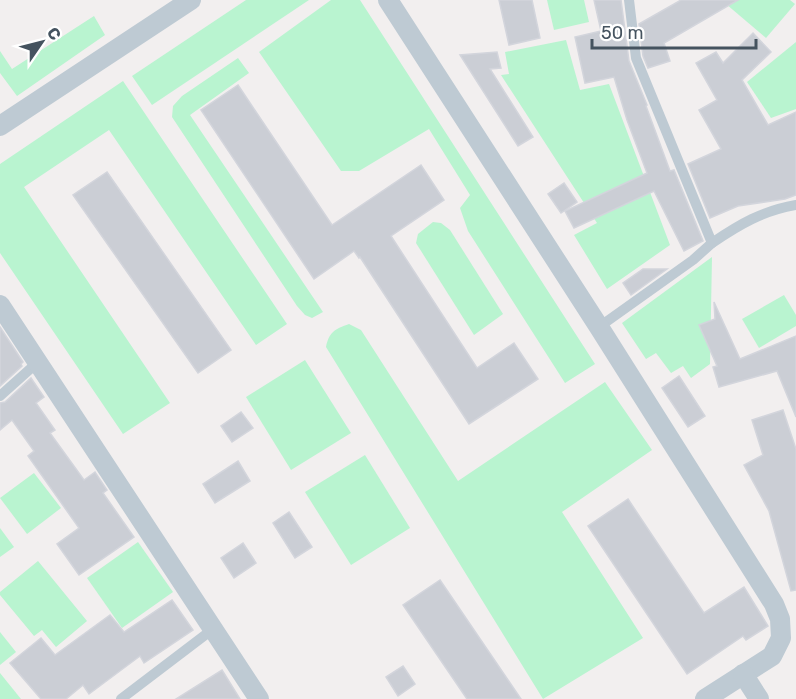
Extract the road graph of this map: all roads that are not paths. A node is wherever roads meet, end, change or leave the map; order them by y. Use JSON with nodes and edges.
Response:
{"nodes":[{"id":1,"x":191,"y":0,"type":"edge"},
{"id":2,"x":388,"y":0,"type":"edge"},
{"id":3,"x":629,"y":0,"type":"edge"},
{"id":4,"x":2,"y":120,"type":"edge"},
{"id":5,"x":796,"y":205,"type":"edge"},
{"id":6,"x":712,"y":243,"type":"junction"},
{"id":7,"x":0,"y":305,"type":"edge"},
{"id":8,"x":599,"y":327,"type":"junction"},
{"id":9,"x":39,"y":362,"type":"junction"},
{"id":10,"x":0,"y":396,"type":"edge"},
{"id":11,"x":213,"y":629,"type":"junction"},
{"id":12,"x":744,"y":674,"type":"junction"},
{"id":13,"x":121,"y":699,"type":"edge"},
{"id":14,"x":259,"y":699,"type":"edge"},
{"id":15,"x":705,"y":699,"type":"edge"},
{"id":16,"x":759,"y":699,"type":"edge"}],
"edges":[{"from":1,"to":4,"type":"street"},
{"from":2,"to":8,"type":"street"},
{"from":3,"to":6,"type":"lane"},
{"from":5,"to":6,"type":"lane"},
{"from":6,"to":8,"type":"lane"},
{"from":7,"to":9,"type":"street"},
{"from":8,"to":12,"type":"street"},
{"from":9,"to":10,"type":"lane"},
{"from":9,"to":11,"type":"street"},
{"from":11,"to":13,"type":"lane"},
{"from":11,"to":14,"type":"street"},
{"from":12,"to":15,"type":"street"},
{"from":12,"to":16,"type":"street"}]}
